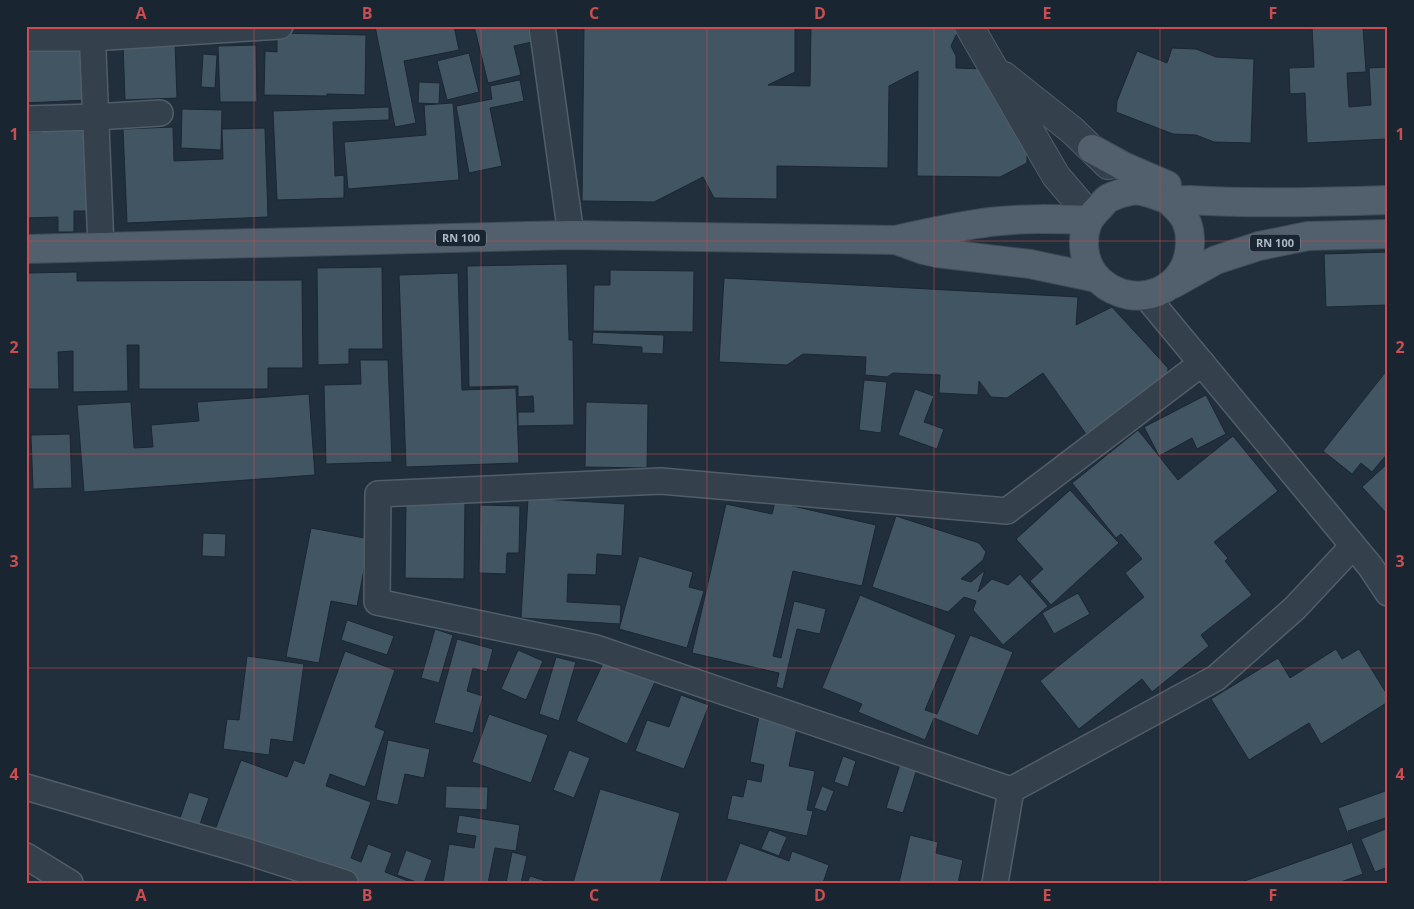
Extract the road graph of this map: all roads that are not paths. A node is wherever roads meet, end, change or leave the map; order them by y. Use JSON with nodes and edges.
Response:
{"nodes":[{"id":1,"x":280,"y":26,"type":"edge"},
{"id":2,"x":542,"y":26,"type":"edge"},
{"id":3,"x":970,"y":26,"type":"edge"},
{"id":4,"x":92,"y":32,"type":"edge"},
{"id":5,"x":26,"y":38,"type":"edge"},
{"id":6,"x":993,"y":68,"type":"junction"},
{"id":7,"x":160,"y":113,"type":"dead end"},
{"id":8,"x":95,"y":117,"type":"junction"},
{"id":9,"x":26,"y":119,"type":"edge"},
{"id":10,"x":1092,"y":149,"type":"junction"},
{"id":11,"x":1133,"y":190,"type":"junction"},
{"id":12,"x":1168,"y":199,"type":"junction"},
{"id":13,"x":1388,"y":200,"type":"edge"},
{"id":14,"x":1226,"y":202,"type":"junction"},
{"id":15,"x":1090,"y":219,"type":"junction"},
{"id":16,"x":1388,"y":234,"type":"edge"},
{"id":17,"x":571,"y":235,"type":"junction"},
{"id":18,"x":896,"y":240,"type":"junction"},
{"id":19,"x":101,"y":248,"type":"junction"},
{"id":20,"x":26,"y":249,"type":"edge"},
{"id":21,"x":1097,"y":278,"type":"junction"},
{"id":22,"x":1158,"y":291,"type":"junction"},
{"id":23,"x":1202,"y":362,"type":"junction"},
{"id":24,"x":1353,"y":546,"type":"junction"},
{"id":25,"x":1388,"y":593,"type":"edge"},
{"id":26,"x":26,"y":787,"type":"edge"},
{"id":27,"x":1011,"y":790,"type":"junction"},
{"id":28,"x":26,"y":856,"type":"edge"},
{"id":29,"x":70,"y":883,"type":"edge"},
{"id":30,"x":345,"y":883,"type":"edge"},
{"id":31,"x":996,"y":883,"type":"edge"}],
"edges":[{"from":1,"to":4,"type":"street"},
{"from":2,"to":17,"type":"street"},
{"from":3,"to":6,"type":"street"},
{"from":4,"to":5,"type":"street"},
{"from":4,"to":8,"type":"street"},
{"from":6,"to":10,"type":"street"},
{"from":6,"to":15,"type":"street"},
{"from":7,"to":8,"type":"street"},
{"from":8,"to":9,"type":"street"},
{"from":8,"to":19,"type":"street"},
{"from":10,"to":11,"type":"street"},
{"from":10,"to":14,"type":"main road"},
{"from":11,"to":12,"type":"main road"},
{"from":11,"to":15,"type":"main road"},
{"from":12,"to":14,"type":"main road"},
{"from":12,"to":22,"type":"main road"},
{"from":13,"to":14,"type":"main road"},
{"from":15,"to":18,"type":"main road","number":"RN 100"},
{"from":15,"to":21,"type":"main road"},
{"from":16,"to":22,"type":"main road","number":"RN 100"},
{"from":17,"to":18,"type":"main road","number":"RN 100"},
{"from":17,"to":19,"type":"main road","number":"RN 100"},
{"from":18,"to":21,"type":"main road","number":"RN 100"},
{"from":19,"to":20,"type":"main road","number":"RN 100"},
{"from":21,"to":22,"type":"main road"},
{"from":22,"to":23,"type":"street"},
{"from":23,"to":24,"type":"street"},
{"from":23,"to":27,"type":"street"},
{"from":24,"to":25,"type":"street"},
{"from":24,"to":27,"type":"street"},
{"from":26,"to":30,"type":"street"},
{"from":27,"to":31,"type":"street"},
{"from":28,"to":29,"type":"street"}]}
